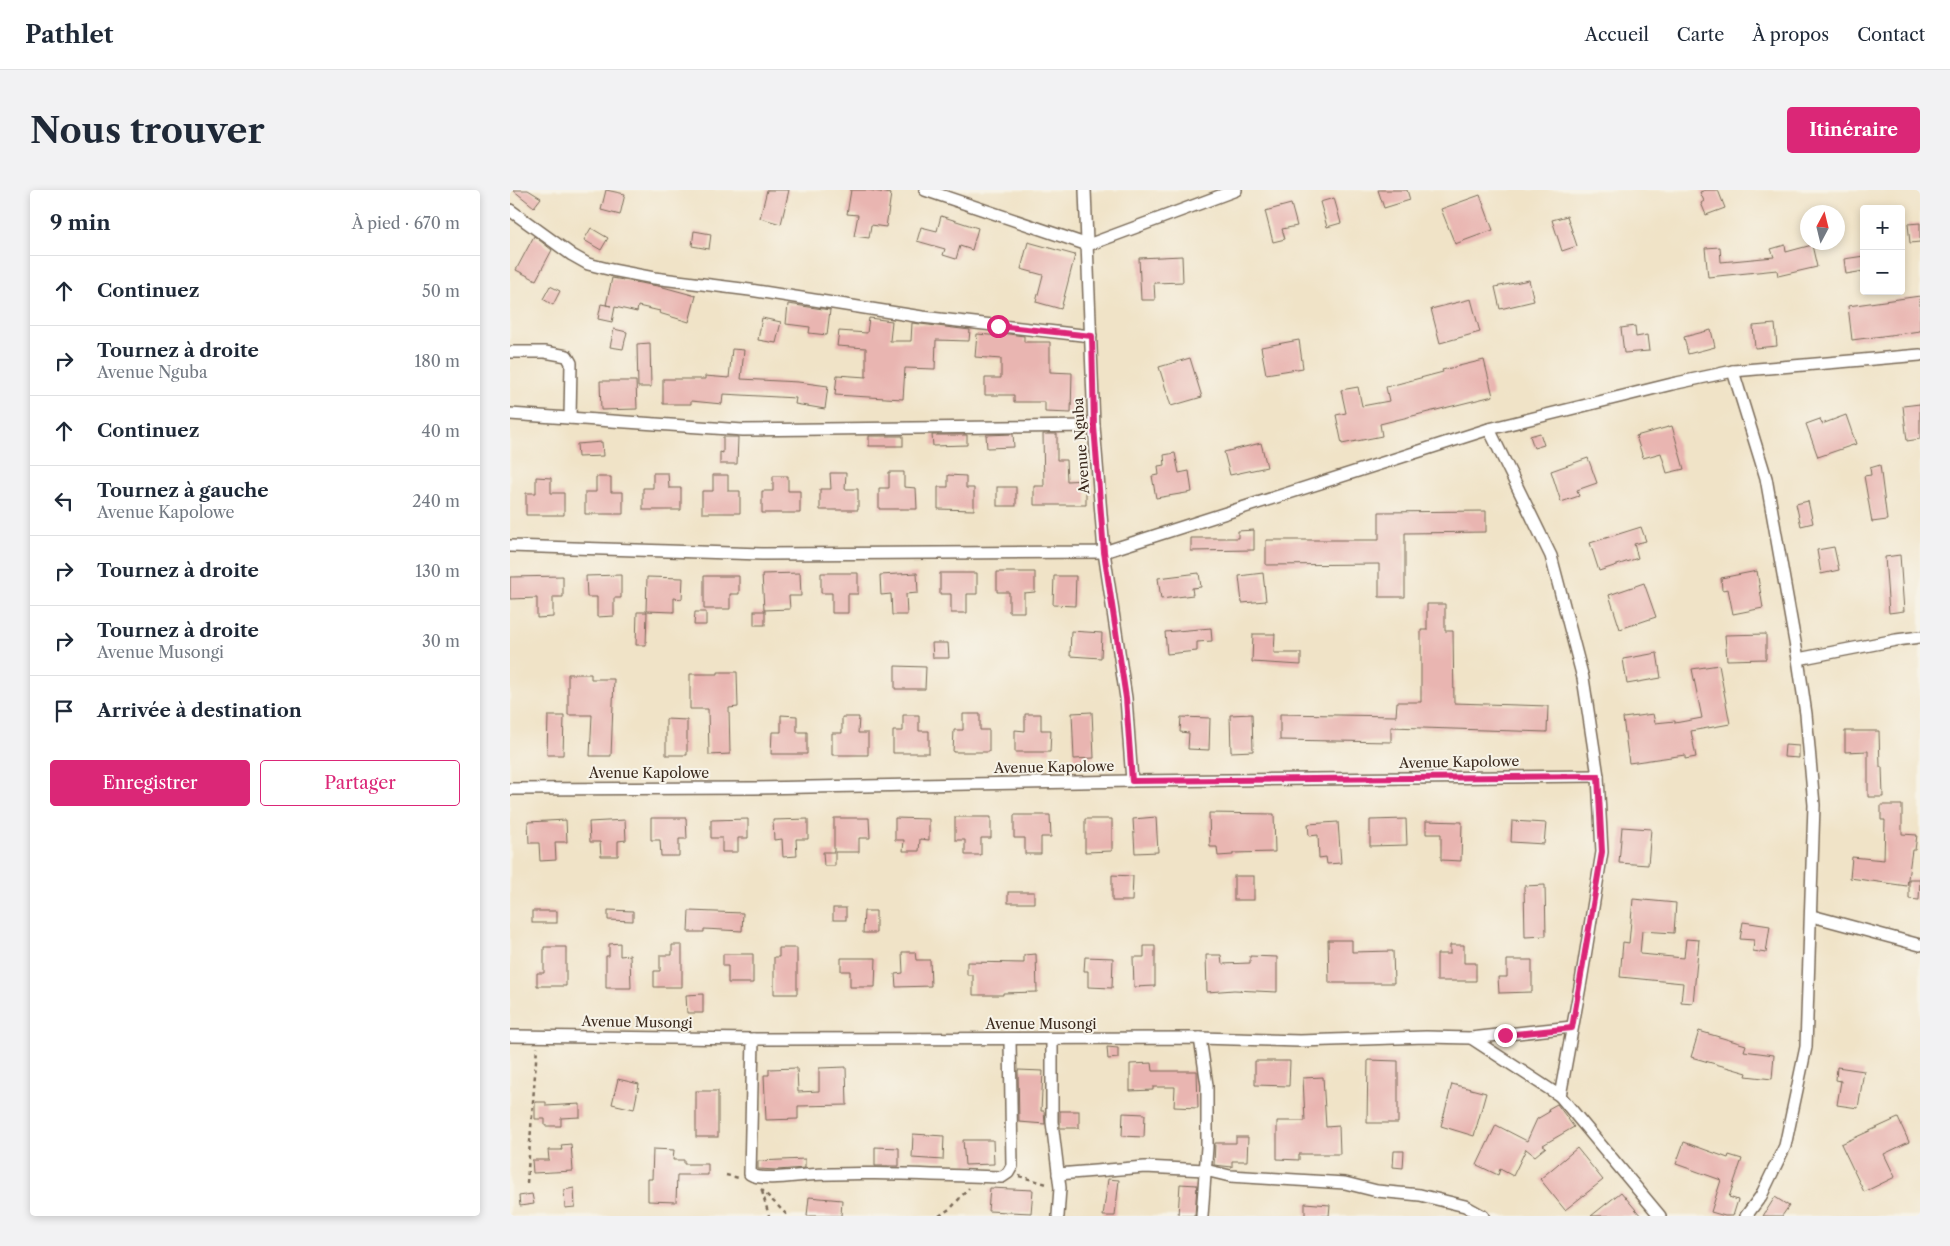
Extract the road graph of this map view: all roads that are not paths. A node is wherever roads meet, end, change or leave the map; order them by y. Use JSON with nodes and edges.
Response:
{"nodes":[{"id":1,"x":925,"y":190,"type":"edge"},
{"id":2,"x":1085,"y":190,"type":"edge"},
{"id":3,"x":1236,"y":190,"type":"edge"},
{"id":4,"x":510,"y":210,"type":"edge"},
{"id":5,"x":1088,"y":245,"type":"junction"},
{"id":6,"x":1092,"y":336,"type":"junction"},
{"id":7,"x":510,"y":352,"type":"edge"},
{"id":8,"x":1920,"y":355,"type":"edge"},
{"id":9,"x":1733,"y":371,"type":"junction"},
{"id":10,"x":510,"y":414,"type":"edge"},
{"id":11,"x":570,"y":418,"type":"junction"},
{"id":12,"x":1094,"y":426,"type":"junction"},
{"id":13,"x":1489,"y":429,"type":"junction"},
{"id":14,"x":510,"y":546,"type":"edge"},
{"id":15,"x":1104,"y":552,"type":"junction"},
{"id":16,"x":1920,"y":637,"type":"edge"},
{"id":17,"x":1798,"y":659,"type":"junction"},
{"id":18,"x":1598,"y":776,"type":"junction"},
{"id":19,"x":1132,"y":781,"type":"junction"},
{"id":20,"x":510,"y":789,"type":"edge"},
{"id":21,"x":1812,"y":916,"type":"junction"},
{"id":22,"x":1920,"y":945,"type":"edge"},
{"id":23,"x":1572,"y":1028,"type":"junction"},
{"id":24,"x":510,"y":1036,"type":"edge"},
{"id":25,"x":1200,"y":1038,"type":"junction"},
{"id":26,"x":1471,"y":1038,"type":"junction"},
{"id":27,"x":752,"y":1039,"type":"junction"},
{"id":28,"x":1052,"y":1039,"type":"junction"},
{"id":29,"x":1010,"y":1040,"type":"junction"},
{"id":30,"x":1560,"y":1096,"type":"junction"},
{"id":31,"x":1205,"y":1170,"type":"junction"},
{"id":32,"x":1058,"y":1174,"type":"junction"},
{"id":33,"x":1058,"y":1216,"type":"edge"},
{"id":34,"x":1202,"y":1216,"type":"edge"},
{"id":35,"x":1483,"y":1216,"type":"edge"},
{"id":36,"x":1660,"y":1216,"type":"edge"},
{"id":37,"x":1746,"y":1216,"type":"edge"}],
"edges":[{"from":1,"to":5,"type":"street"},
{"from":2,"to":5,"type":"street","name":"Avenue Nguba"},
{"from":3,"to":5,"type":"street"},
{"from":4,"to":6,"type":"street"},
{"from":5,"to":6,"type":"street","name":"Avenue Nguba"},
{"from":6,"to":12,"type":"street","name":"Avenue Nguba"},
{"from":7,"to":11,"type":"street"},
{"from":8,"to":9,"type":"street"},
{"from":9,"to":13,"type":"street"},
{"from":9,"to":17,"type":"street"},
{"from":10,"to":11,"type":"street"},
{"from":11,"to":12,"type":"street"},
{"from":12,"to":15,"type":"street","name":"Avenue Nguba"},
{"from":13,"to":15,"type":"street"},
{"from":13,"to":18,"type":"street"},
{"from":14,"to":15,"type":"street"},
{"from":15,"to":19,"type":"street","name":"Avenue Nguba"},
{"from":16,"to":17,"type":"street"},
{"from":17,"to":21,"type":"street"},
{"from":18,"to":19,"type":"street","name":"Avenue Kapolowe"},
{"from":18,"to":23,"type":"street"},
{"from":19,"to":20,"type":"street","name":"Avenue Kapolowe"},
{"from":21,"to":22,"type":"street"},
{"from":21,"to":37,"type":"street"},
{"from":23,"to":26,"type":"street","name":"Avenue Musongi"},
{"from":23,"to":30,"type":"street"},
{"from":24,"to":27,"type":"street","name":"Avenue Musongi"},
{"from":25,"to":26,"type":"street","name":"Avenue Musongi"},
{"from":25,"to":28,"type":"street","name":"Avenue Musongi"},
{"from":25,"to":31,"type":"street"},
{"from":26,"to":30,"type":"street"},
{"from":27,"to":29,"type":"street","name":"Avenue Musongi"},
{"from":27,"to":29,"type":"street"},
{"from":28,"to":29,"type":"street","name":"Avenue Musongi"},
{"from":28,"to":32,"type":"street"},
{"from":30,"to":36,"type":"street"},
{"from":31,"to":32,"type":"street"},
{"from":31,"to":34,"type":"street"},
{"from":31,"to":35,"type":"street"},
{"from":32,"to":33,"type":"street"}]}
